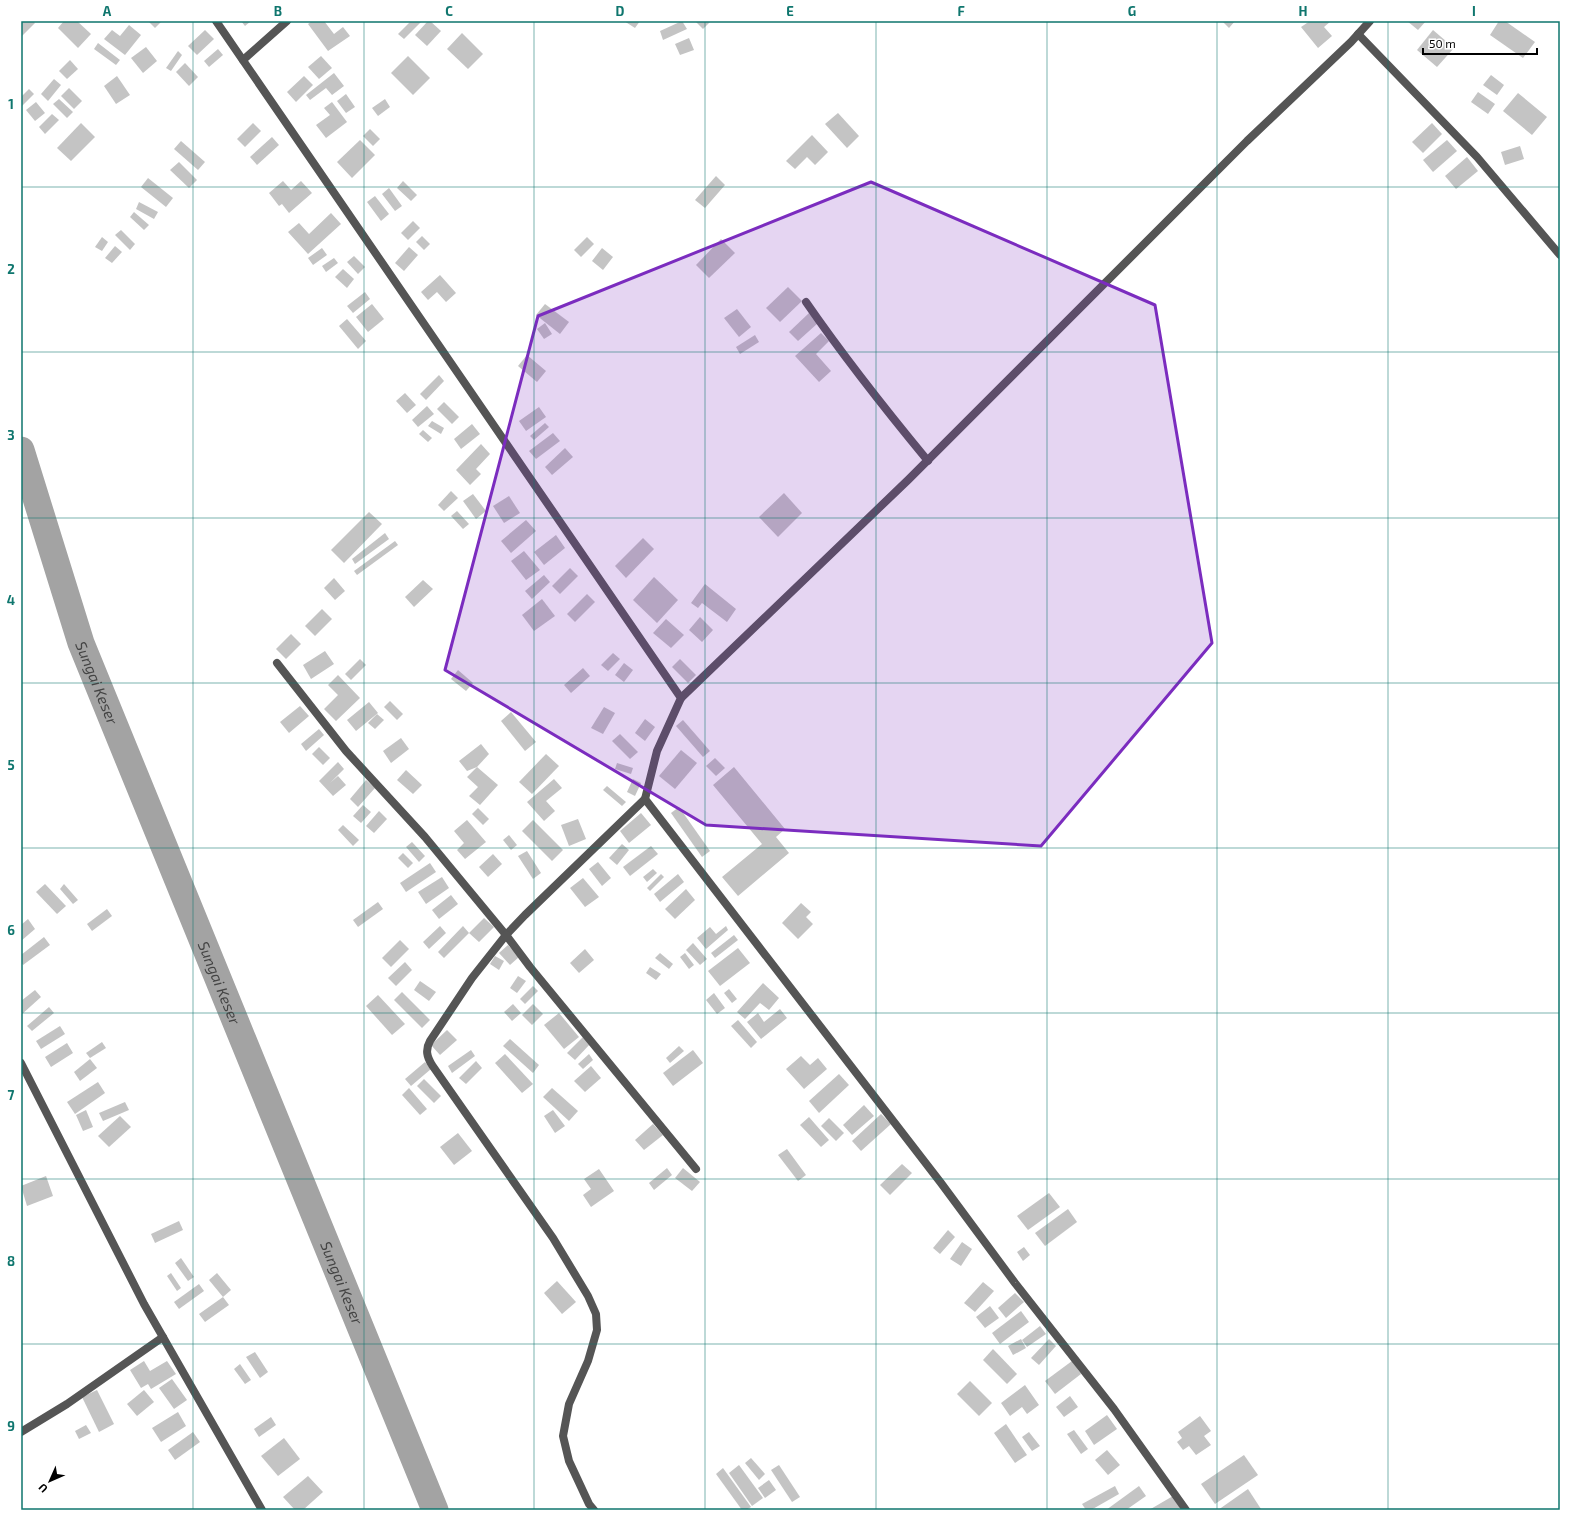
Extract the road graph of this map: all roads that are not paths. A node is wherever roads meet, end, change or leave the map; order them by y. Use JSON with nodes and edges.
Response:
{"nodes":[{"id":1,"x":216,"y":21,"type":"edge"},
{"id":2,"x":287,"y":21,"type":"edge"},
{"id":3,"x":1370,"y":21,"type":"edge"},
{"id":4,"x":1358,"y":34,"type":"junction"},
{"id":5,"x":243,"y":60,"type":"junction"},
{"id":6,"x":1560,"y":255,"type":"edge"},
{"id":7,"x":806,"y":302,"type":"dead end"},
{"id":8,"x":928,"y":461,"type":"junction"},
{"id":9,"x":277,"y":664,"type":"dead end"},
{"id":10,"x":681,"y":698,"type":"junction"},
{"id":11,"x":645,"y":799,"type":"junction"},
{"id":12,"x":506,"y":935,"type":"junction"},
{"id":13,"x":21,"y":1063,"type":"edge"},
{"id":14,"x":696,"y":1169,"type":"dead end"},
{"id":15,"x":163,"y":1337,"type":"junction"},
{"id":16,"x":21,"y":1432,"type":"edge"},
{"id":17,"x":262,"y":1510,"type":"edge"},
{"id":18,"x":594,"y":1510,"type":"edge"},
{"id":19,"x":1186,"y":1510,"type":"edge"}],
"edges":[{"from":1,"to":5,"type":"street"},
{"from":2,"to":5,"type":"street"},
{"from":3,"to":4,"type":"street"},
{"from":4,"to":6,"type":"street"},
{"from":4,"to":8,"type":"street"},
{"from":5,"to":10,"type":"street"},
{"from":7,"to":8,"type":"street"},
{"from":8,"to":10,"type":"street"},
{"from":9,"to":12,"type":"street"},
{"from":10,"to":11,"type":"street"},
{"from":11,"to":12,"type":"street"},
{"from":11,"to":19,"type":"street"},
{"from":12,"to":14,"type":"street"},
{"from":12,"to":18,"type":"street"},
{"from":13,"to":15,"type":"street"},
{"from":15,"to":16,"type":"street"},
{"from":15,"to":17,"type":"street"}]}
